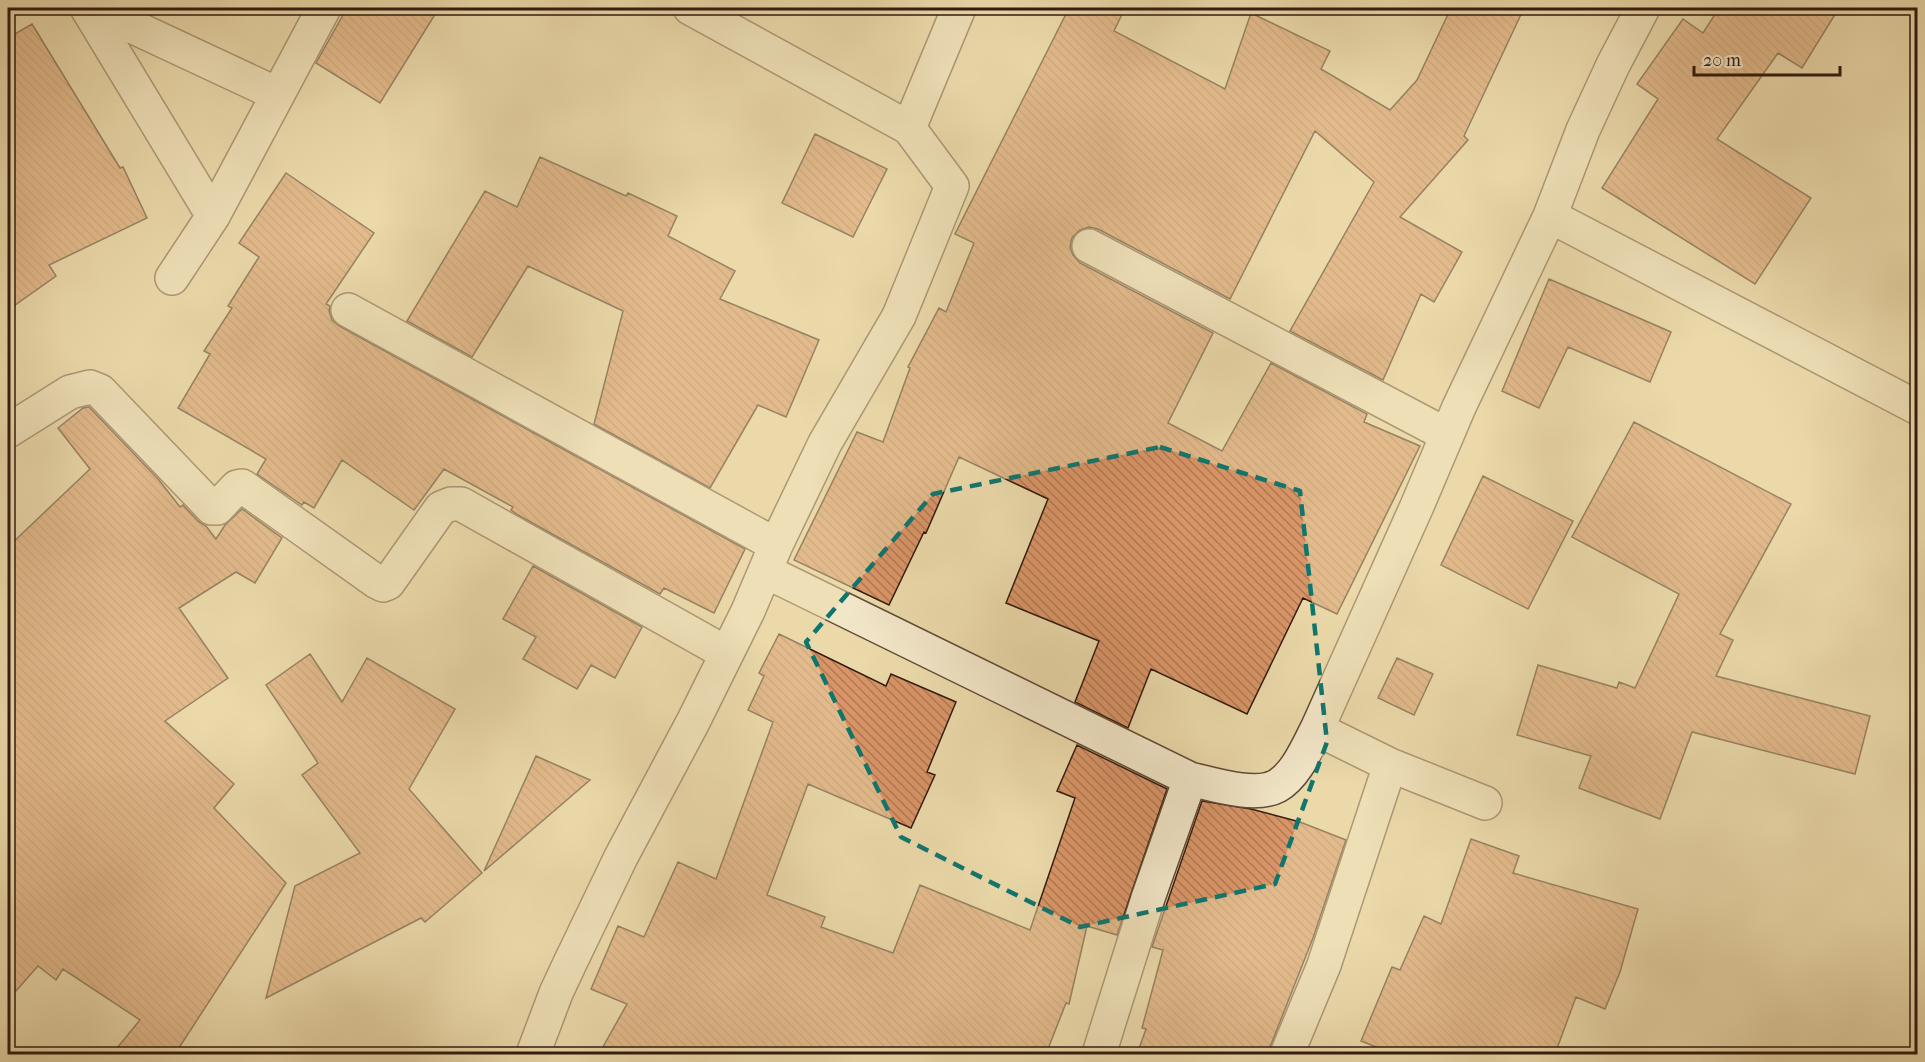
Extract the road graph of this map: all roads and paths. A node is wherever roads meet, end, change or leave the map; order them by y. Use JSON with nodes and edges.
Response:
{"nodes":[{"id":1,"x":87,"y":8,"type":"edge"},
{"id":2,"x":93,"y":8,"type":"edge"},
{"id":3,"x":324,"y":8,"type":"edge"},
{"id":4,"x":690,"y":8,"type":"edge"},
{"id":5,"x":960,"y":8,"type":"edge"},
{"id":6,"x":1643,"y":8,"type":"edge"},
{"id":7,"x":277,"y":94,"type":"junction"},
{"id":8,"x":909,"y":128,"type":"junction"},
{"id":9,"x":213,"y":216,"type":"junction"},
{"id":10,"x":1550,"y":216,"type":"junction"},
{"id":11,"x":1089,"y":246,"type":"dead end"},
{"id":12,"x":172,"y":278,"type":"dead end"},
{"id":13,"x":348,"y":310,"type":"dead end"},
{"id":14,"x":1917,"y":408,"type":"edge"},
{"id":15,"x":8,"y":431,"type":"edge"},
{"id":16,"x":1447,"y":435,"type":"junction"},
{"id":17,"x":770,"y":558,"type":"junction"},
{"id":18,"x":726,"y":653,"type":"junction"},
{"id":19,"x":1317,"y":729,"type":"junction"},
{"id":20,"x":1390,"y":765,"type":"junction"},
{"id":21,"x":1190,"y":779,"type":"junction"},
{"id":22,"x":1485,"y":803,"type":"dead end"},
{"id":23,"x":533,"y":1054,"type":"edge"},
{"id":24,"x":1099,"y":1054,"type":"edge"},
{"id":25,"x":1287,"y":1054,"type":"edge"}],
"edges":[{"from":1,"to":9,"type":"street"},
{"from":2,"to":7,"type":"street"},
{"from":3,"to":7,"type":"street"},
{"from":4,"to":8,"type":"street"},
{"from":5,"to":8,"type":"street"},
{"from":6,"to":10,"type":"street"},
{"from":7,"to":9,"type":"street"},
{"from":8,"to":17,"type":"street"},
{"from":9,"to":12,"type":"street"},
{"from":10,"to":14,"type":"street"},
{"from":10,"to":16,"type":"street"},
{"from":11,"to":16,"type":"street"},
{"from":13,"to":17,"type":"street"},
{"from":15,"to":18,"type":"street"},
{"from":16,"to":19,"type":"street"},
{"from":17,"to":18,"type":"street"},
{"from":17,"to":21,"type":"street"},
{"from":18,"to":23,"type":"street"},
{"from":19,"to":20,"type":"street"},
{"from":19,"to":21,"type":"street"},
{"from":20,"to":22,"type":"street"},
{"from":20,"to":25,"type":"street"},
{"from":21,"to":24,"type":"street"}]}
